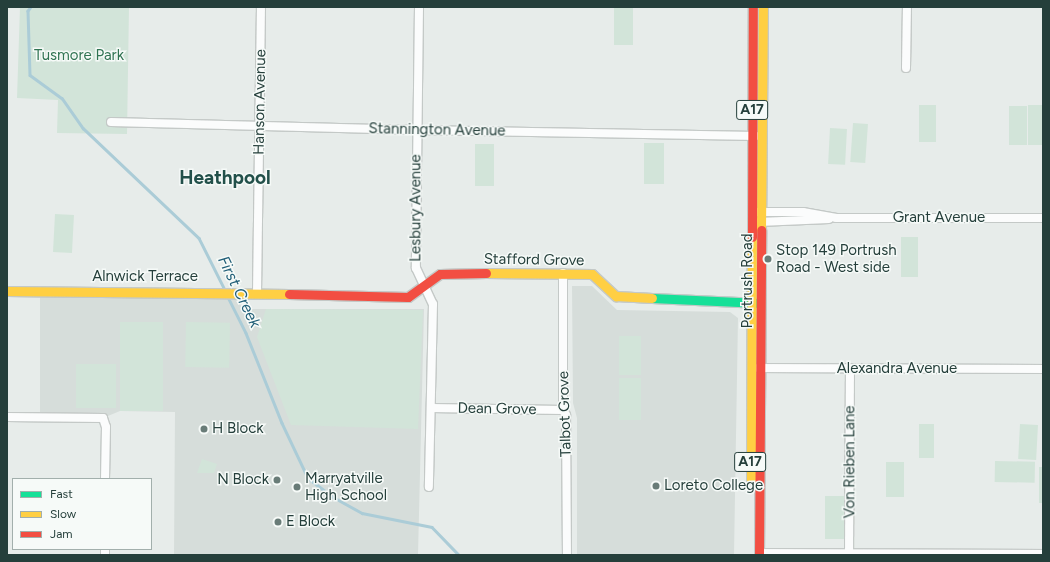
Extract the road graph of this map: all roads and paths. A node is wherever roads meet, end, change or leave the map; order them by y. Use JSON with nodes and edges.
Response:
{"nodes":[{"id":1,"x":262,"y":7,"type":"edge"},
{"id":2,"x":419,"y":7,"type":"edge"},
{"id":3,"x":753,"y":7,"type":"edge"},
{"id":4,"x":763,"y":7,"type":"edge"},
{"id":5,"x":907,"y":7,"type":"edge"},
{"id":6,"x":906,"y":68,"type":"dead end"},
{"id":7,"x":111,"y":122,"type":"dead end"},
{"id":8,"x":259,"y":127,"type":"junction"},
{"id":9,"x":416,"y":130,"type":"junction"},
{"id":10,"x":752,"y":136,"type":"junction"},
{"id":11,"x":763,"y":136,"type":"junction"},
{"id":12,"x":752,"y":217,"type":"junction"},
{"id":13,"x":762,"y":217,"type":"junction"},
{"id":14,"x":1043,"y":218,"type":"edge"},
{"id":15,"x":563,"y":273,"type":"junction"},
{"id":16,"x":423,"y":287,"type":"junction"},
{"id":17,"x":7,"y":291,"type":"edge"},
{"id":18,"x":257,"y":292,"type":"junction"},
{"id":19,"x":751,"y":302,"type":"junction"},
{"id":20,"x":761,"y":303,"type":"junction"},
{"id":21,"x":750,"y":368,"type":"junction"},
{"id":22,"x":762,"y":369,"type":"junction"},
{"id":23,"x":850,"y":369,"type":"junction"},
{"id":24,"x":1043,"y":369,"type":"edge"},
{"id":25,"x":431,"y":408,"type":"junction"},
{"id":26,"x":563,"y":410,"type":"junction"},
{"id":27,"x":7,"y":417,"type":"edge"},
{"id":28,"x":105,"y":478,"type":"edge"},
{"id":29,"x":429,"y":487,"type":"dead end"},
{"id":30,"x":756,"y":554,"type":"edge"},
{"id":31,"x":849,"y":554,"type":"edge"},
{"id":32,"x":1043,"y":554,"type":"edge"},
{"id":33,"x":567,"y":555,"type":"edge"},
{"id":34,"x":1014,"y":555,"type":"edge"}],
"edges":[{"from":1,"to":8,"type":"street","name":"Hanson Avenue"},
{"from":2,"to":9,"type":"street","name":"Lesbury Avenue"},
{"from":3,"to":10,"type":"main road","name":"Portrush Road","number":"A17"},
{"from":4,"to":11,"type":"main road","name":"Portrush Road","number":"A17"},
{"from":5,"to":6,"type":"street"},
{"from":7,"to":8,"type":"street","name":"Stannington Avenue"},
{"from":8,"to":9,"type":"street","name":"Stannington Avenue"},
{"from":8,"to":18,"type":"street","name":"Hanson Avenue"},
{"from":9,"to":10,"type":"street","name":"Stannington Avenue"},
{"from":9,"to":16,"type":"street","name":"Lesbury Avenue"},
{"from":10,"to":11,"type":"street","name":"Stannington Avenue"},
{"from":10,"to":12,"type":"main road","name":"Portrush Road","number":"A17"},
{"from":11,"to":13,"type":"main road","name":"Portrush Road","number":"A17"},
{"from":12,"to":13,"type":"street","name":"Grant Avenue"},
{"from":12,"to":19,"type":"main road","name":"Portrush Road","number":"A17"},
{"from":13,"to":14,"type":"street","name":"Grant Avenue"},
{"from":13,"to":20,"type":"main road","name":"Portrush Road","number":"A17"},
{"from":15,"to":16,"type":"main road","name":"Stafford Grove"},
{"from":15,"to":19,"type":"main road","name":"Stafford Grove"},
{"from":15,"to":26,"type":"street","name":"Talbot Grove"},
{"from":16,"to":18,"type":"main road","name":"Alnwick Terrace"},
{"from":16,"to":25,"type":"street"},
{"from":17,"to":18,"type":"main road","name":"Alnwick Terrace"},
{"from":19,"to":20,"type":"main road","name":"Stafford Grove"},
{"from":19,"to":21,"type":"main road","name":"Portrush Road","number":"A17"},
{"from":20,"to":22,"type":"main road","name":"Portrush Road","number":"A17"},
{"from":21,"to":22,"type":"street","name":"Alexandra Avenue"},
{"from":21,"to":30,"type":"main road","name":"Portrush Road","number":"A17"},
{"from":22,"to":23,"type":"street","name":"Alexandra Avenue"},
{"from":22,"to":30,"type":"main road","name":"Portrush Road","number":"A17"},
{"from":23,"to":24,"type":"street","name":"Alexandra Avenue"},
{"from":23,"to":31,"type":"street","name":"Von Rieben Lane"},
{"from":25,"to":26,"type":"street","name":"Dean Grove"},
{"from":25,"to":29,"type":"street"},
{"from":26,"to":33,"type":"street","name":"Talbot Grove"},
{"from":27,"to":28,"type":"street"},
{"from":30,"to":31,"type":"street"},
{"from":31,"to":34,"type":"street"},
{"from":32,"to":34,"type":"street"}]}
